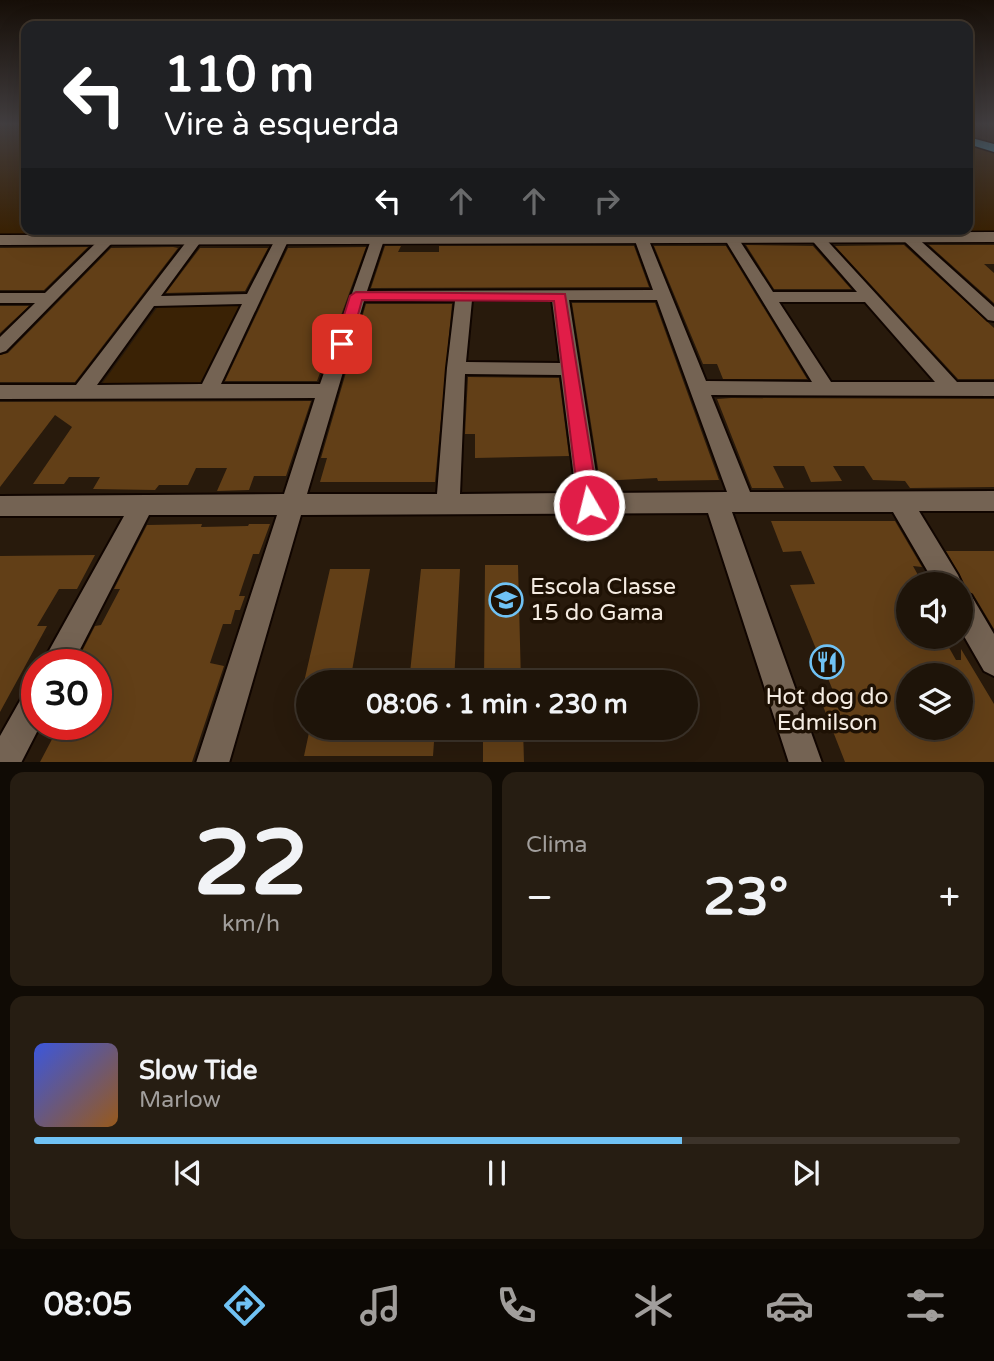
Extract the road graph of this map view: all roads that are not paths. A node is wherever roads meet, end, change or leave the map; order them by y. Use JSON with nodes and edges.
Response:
{"nodes":[{"id":1,"x":652,"y":235,"type":"edge"},
{"id":2,"x":816,"y":237,"type":"junction"},
{"id":3,"x":908,"y":237,"type":"junction"},
{"id":4,"x":994,"y":237,"type":"edge"},
{"id":5,"x":731,"y":238,"type":"junction"},
{"id":6,"x":282,"y":239,"type":"junction"},
{"id":7,"x":0,"y":240,"type":"edge"},
{"id":8,"x":107,"y":240,"type":"junction"},
{"id":9,"x":195,"y":240,"type":"junction"},
{"id":10,"x":377,"y":240,"type":"junction"},
{"id":11,"x":663,"y":295,"type":"junction"},
{"id":12,"x":972,"y":295,"type":"junction"},
{"id":13,"x":994,"y":295,"type":"edge"},
{"id":14,"x":356,"y":296,"type":"junction"},
{"id":15,"x":464,"y":297,"type":"junction"},
{"id":16,"x":560,"y":297,"type":"junction"},
{"id":17,"x":768,"y":297,"type":"junction"},
{"id":18,"x":870,"y":297,"type":"junction"},
{"id":19,"x":0,"y":298,"type":"edge"},
{"id":20,"x":50,"y":298,"type":"junction"},
{"id":21,"x":254,"y":299,"type":"junction"},
{"id":22,"x":152,"y":301,"type":"junction"},
{"id":23,"x":994,"y":316,"type":"edge"},
{"id":24,"x":0,"y":347,"type":"edge"},
{"id":25,"x":456,"y":368,"type":"junction"},
{"id":26,"x":571,"y":369,"type":"junction"},
{"id":27,"x":701,"y":388,"type":"junction"},
{"id":28,"x":209,"y":389,"type":"junction"},
{"id":29,"x":826,"y":389,"type":"junction"},
{"id":30,"x":994,"y":389,"type":"edge"},
{"id":31,"x":953,"y":390,"type":"junction"},
{"id":32,"x":328,"y":391,"type":"junction"},
{"id":33,"x":0,"y":392,"type":"edge"},
{"id":34,"x":81,"y":392,"type":"junction"},
{"id":35,"x":994,"y":501,"type":"edge"},
{"id":36,"x":900,"y":502,"type":"junction"},
{"id":37,"x":730,"y":503,"type":"junction"},
{"id":38,"x":143,"y":504,"type":"junction"},
{"id":39,"x":449,"y":504,"type":"junction"},
{"id":40,"x":589,"y":505,"type":"junction"},
{"id":41,"x":0,"y":506,"type":"edge"},
{"id":42,"x":293,"y":506,"type":"junction"},
{"id":43,"x":942,"y":572,"type":"edge"},
{"id":44,"x":973,"y":625,"type":"edge"},
{"id":45,"x":65,"y":649,"type":"edge"},
{"id":46,"x":994,"y":661,"type":"edge"},
{"id":47,"x":21,"y":724,"type":"edge"},
{"id":48,"x":7,"y":745,"type":"edge"},
{"id":49,"x":212,"y":762,"type":"edge"},
{"id":50,"x":806,"y":762,"type":"edge"}],
"edges":[{"from":1,"to":5,"type":"street"},
{"from":1,"to":10,"type":"street"},
{"from":1,"to":11,"type":"street"},
{"from":2,"to":3,"type":"street"},
{"from":2,"to":5,"type":"street"},
{"from":2,"to":18,"type":"street"},
{"from":3,"to":4,"type":"street"},
{"from":3,"to":12,"type":"street"},
{"from":5,"to":17,"type":"street"},
{"from":6,"to":9,"type":"street"},
{"from":6,"to":10,"type":"street"},
{"from":6,"to":21,"type":"street"},
{"from":7,"to":8,"type":"street"},
{"from":8,"to":9,"type":"street"},
{"from":8,"to":20,"type":"street"},
{"from":9,"to":22,"type":"street"},
{"from":10,"to":14,"type":"street"},
{"from":11,"to":16,"type":"street"},
{"from":11,"to":27,"type":"street"},
{"from":12,"to":13,"type":"street"},
{"from":12,"to":23,"type":"street"},
{"from":14,"to":15,"type":"street"},
{"from":14,"to":32,"type":"street"},
{"from":15,"to":16,"type":"street"},
{"from":15,"to":25,"type":"street"},
{"from":16,"to":26,"type":"street"},
{"from":17,"to":18,"type":"street"},
{"from":17,"to":29,"type":"street"},
{"from":18,"to":31,"type":"street"},
{"from":19,"to":20,"type":"street"},
{"from":20,"to":24,"type":"street"},
{"from":21,"to":22,"type":"street"},
{"from":21,"to":28,"type":"street"},
{"from":22,"to":34,"type":"street"},
{"from":25,"to":26,"type":"street"},
{"from":25,"to":39,"type":"street"},
{"from":26,"to":40,"type":"street"},
{"from":27,"to":29,"type":"street"},
{"from":27,"to":37,"type":"street"},
{"from":28,"to":32,"type":"street"},
{"from":28,"to":34,"type":"street"},
{"from":29,"to":31,"type":"street"},
{"from":30,"to":31,"type":"street"},
{"from":32,"to":42,"type":"street"},
{"from":33,"to":34,"type":"street"},
{"from":35,"to":36,"type":"street"},
{"from":36,"to":37,"type":"street"},
{"from":36,"to":43,"type":"street"},
{"from":37,"to":40,"type":"street"},
{"from":37,"to":50,"type":"street"},
{"from":38,"to":41,"type":"street"},
{"from":38,"to":42,"type":"street"},
{"from":38,"to":45,"type":"street"},
{"from":39,"to":40,"type":"street"},
{"from":39,"to":42,"type":"street"},
{"from":42,"to":49,"type":"street"},
{"from":44,"to":46,"type":"street"},
{"from":47,"to":48,"type":"street"}]}
